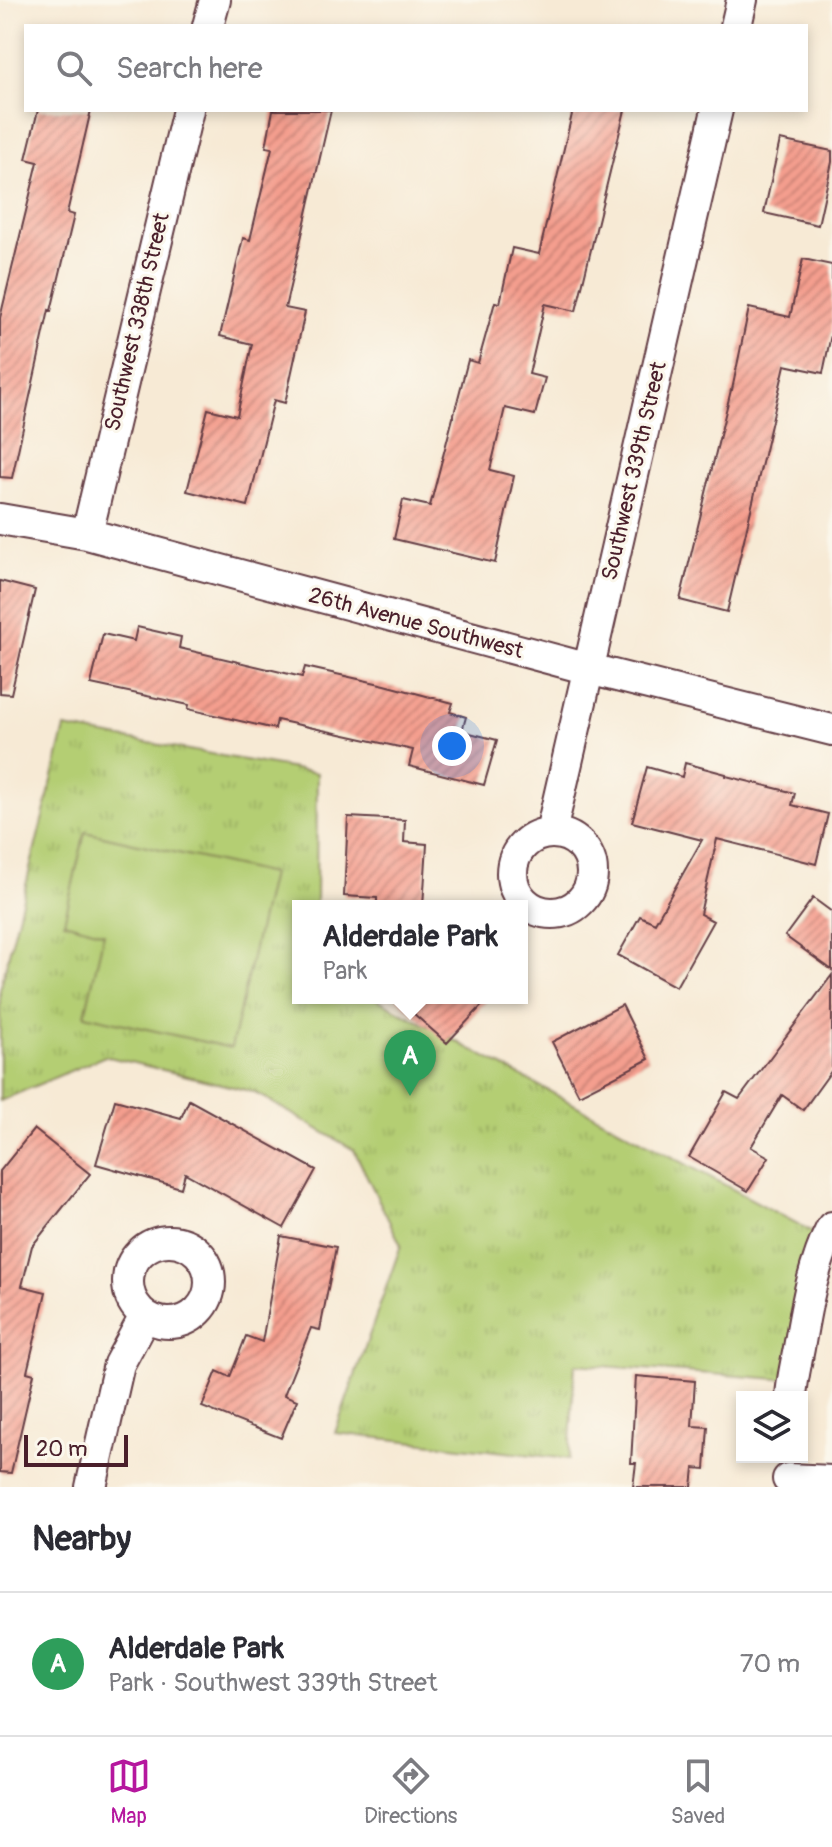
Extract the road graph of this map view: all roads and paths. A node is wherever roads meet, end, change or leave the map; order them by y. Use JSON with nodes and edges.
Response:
{"nodes":[{"id":1,"x":215,"y":0,"type":"edge"},
{"id":2,"x":742,"y":0,"type":"edge"},
{"id":3,"x":209,"y":24,"type":"edge"},
{"id":4,"x":736,"y":24,"type":"edge"},
{"id":5,"x":188,"y":112,"type":"edge"},
{"id":6,"x":717,"y":112,"type":"edge"},
{"id":7,"x":0,"y":519,"type":"edge"},
{"id":8,"x":87,"y":534,"type":"junction"},
{"id":9,"x":589,"y":669,"type":"junction"},
{"id":10,"x":832,"y":730,"type":"edge"},
{"id":11,"x":551,"y":832,"type":"dead end"},
{"id":12,"x":832,"y":1227,"type":"edge"},
{"id":13,"x":145,"y":1316,"type":"dead end"},
{"id":14,"x":791,"y":1391,"type":"edge"},
{"id":15,"x":788,"y":1474,"type":"edge"},
{"id":16,"x":832,"y":1481,"type":"edge"},
{"id":17,"x":91,"y":1487,"type":"edge"}],
"edges":[{"from":1,"to":3,"type":"street"},
{"from":2,"to":4,"type":"street"},
{"from":5,"to":8,"type":"street","name":"Southwest 338th Street"},
{"from":6,"to":9,"type":"street","name":"Southwest 339th Street"},
{"from":7,"to":8,"type":"street","name":"26th Avenue Southwest"},
{"from":8,"to":9,"type":"street","name":"26th Avenue Southwest"},
{"from":9,"to":10,"type":"street","name":"26th Avenue Southwest"},
{"from":9,"to":11,"type":"street","name":"Southwest 339th Street"},
{"from":12,"to":14,"type":"street"},
{"from":13,"to":17,"type":"street"},
{"from":15,"to":16,"type":"street"}]}
